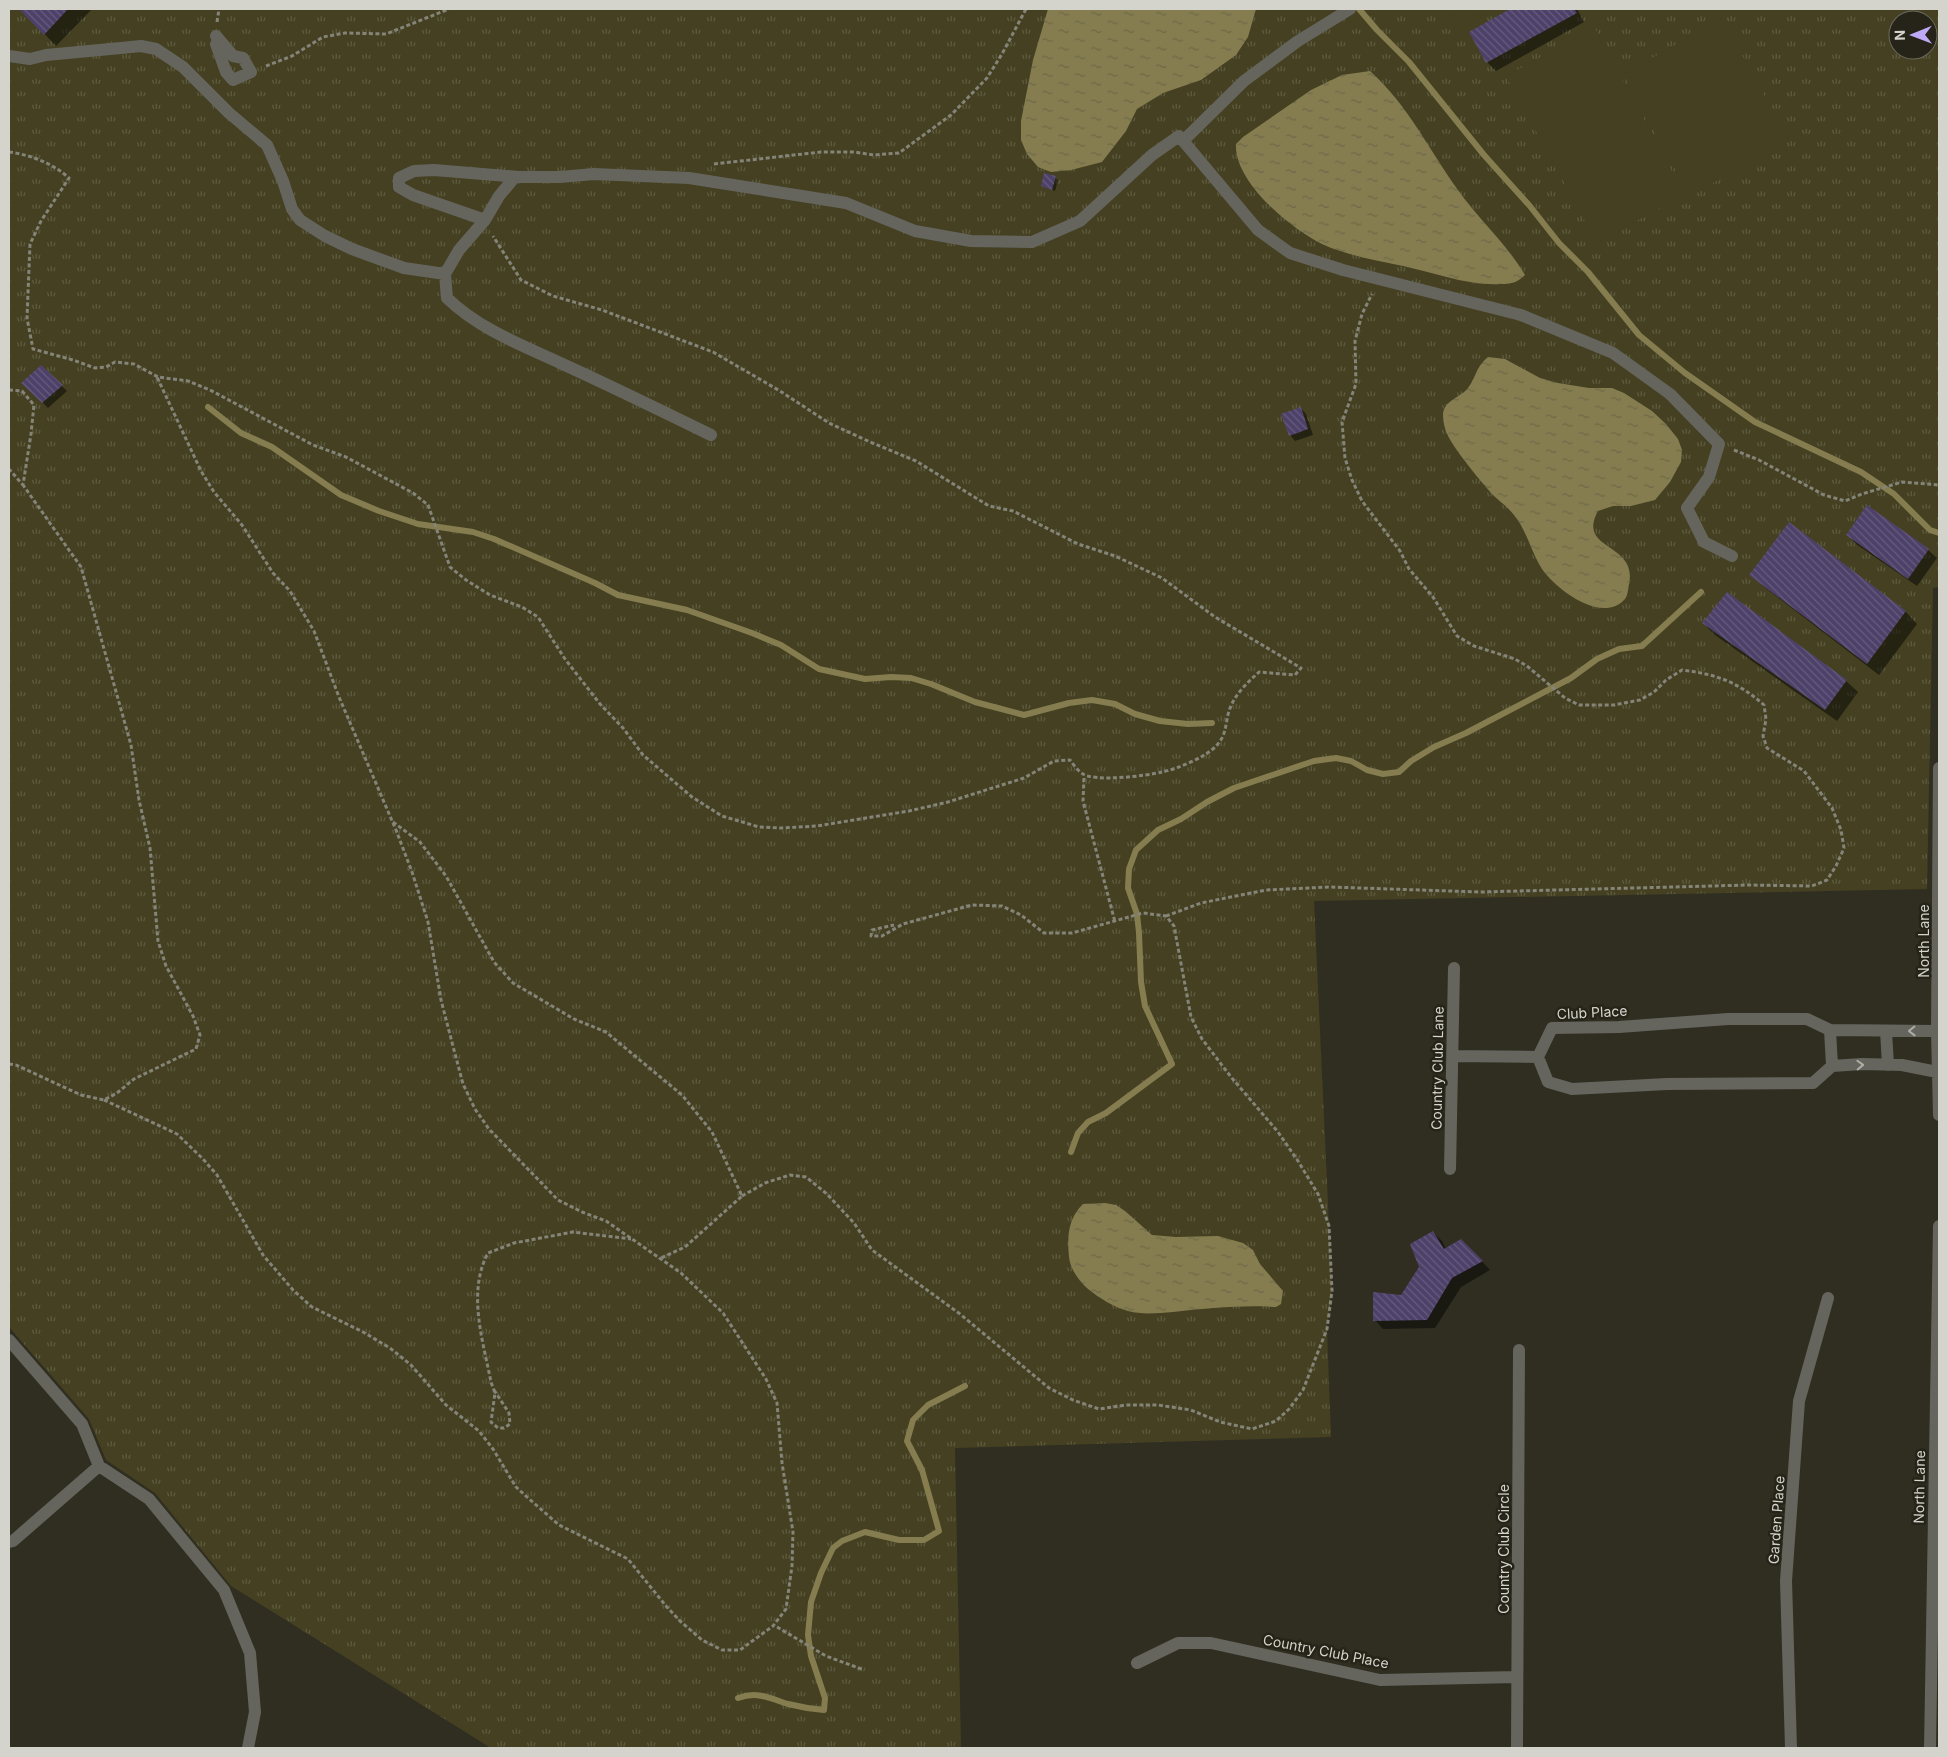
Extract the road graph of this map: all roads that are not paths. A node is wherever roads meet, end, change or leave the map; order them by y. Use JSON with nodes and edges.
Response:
{"nodes":[{"id":1,"x":1350,"y":9,"type":"edge"},
{"id":2,"x":9,"y":56,"type":"edge"},
{"id":3,"x":251,"y":72,"type":"joint"},
{"id":4,"x":1183,"y":141,"type":"junction"},
{"id":5,"x":515,"y":177,"type":"junction"},
{"id":6,"x":485,"y":220,"type":"junction"},
{"id":7,"x":445,"y":274,"type":"junction"},
{"id":8,"x":711,"y":435,"type":"dead end"},
{"id":9,"x":1732,"y":556,"type":"dead end"},
{"id":10,"x":1939,"y":768,"type":"edge"},
{"id":11,"x":1454,"y":968,"type":"dead end"},
{"id":12,"x":1830,"y":1030,"type":"junction"},
{"id":13,"x":1937,"y":1030,"type":"junction"},
{"id":14,"x":1886,"y":1031,"type":"junction"},
{"id":15,"x":1453,"y":1056,"type":"junction"},
{"id":16,"x":1538,"y":1057,"type":"junction"},
{"id":17,"x":1888,"y":1065,"type":"junction"},
{"id":18,"x":1832,"y":1066,"type":"junction"},
{"id":19,"x":1937,"y":1072,"type":"junction"},
{"id":20,"x":1939,"y":1115,"type":"edge"},
{"id":21,"x":1450,"y":1170,"type":"dead end"},
{"id":22,"x":1939,"y":1226,"type":"edge"},
{"id":23,"x":1828,"y":1298,"type":"dead end"},
{"id":24,"x":9,"y":1340,"type":"edge"},
{"id":25,"x":1519,"y":1350,"type":"dead end"},
{"id":26,"x":99,"y":1466,"type":"junction"},
{"id":27,"x":9,"y":1542,"type":"edge"},
{"id":28,"x":1137,"y":1663,"type":"dead end"},
{"id":29,"x":1516,"y":1677,"type":"junction"},
{"id":30,"x":248,"y":1748,"type":"edge"},
{"id":31,"x":1517,"y":1748,"type":"edge"},
{"id":32,"x":1791,"y":1748,"type":"edge"},
{"id":33,"x":1930,"y":1748,"type":"edge"}],
"edges":[{"from":1,"to":4,"type":"street"},
{"from":2,"to":7,"type":"street"},
{"from":3,"to":3,"type":"street"},
{"from":4,"to":5,"type":"street"},
{"from":4,"to":9,"type":"street"},
{"from":5,"to":6,"type":"street"},
{"from":5,"to":6,"type":"street"},
{"from":6,"to":7,"type":"street"},
{"from":7,"to":8,"type":"street"},
{"from":10,"to":13,"type":"street","name":"North Lane"},
{"from":11,"to":15,"type":"street","name":"Country Club Lane"},
{"from":12,"to":14,"type":"street","name":"Club Place"},
{"from":12,"to":16,"type":"street","name":"Club Place"},
{"from":12,"to":18,"type":"street"},
{"from":13,"to":14,"type":"street","name":"Club Place","one_way":true},
{"from":13,"to":19,"type":"street","name":"North Lane"},
{"from":14,"to":17,"type":"street"},
{"from":15,"to":16,"type":"street"},
{"from":15,"to":21,"type":"street","name":"Country Club Lane"},
{"from":16,"to":18,"type":"street"},
{"from":18,"to":17,"type":"street","one_way":true},
{"from":17,"to":19,"type":"street"},
{"from":19,"to":20,"type":"street","name":"North Lane"},
{"from":22,"to":33,"type":"street","name":"North Lane"},
{"from":23,"to":32,"type":"street","name":"Garden Place"},
{"from":24,"to":26,"type":"street"},
{"from":25,"to":29,"type":"street","name":"Country Club Circle"},
{"from":26,"to":27,"type":"street"},
{"from":26,"to":30,"type":"street"},
{"from":28,"to":29,"type":"street","name":"Country Club Place"},
{"from":29,"to":31,"type":"street","name":"Country Club Circle"}]}
